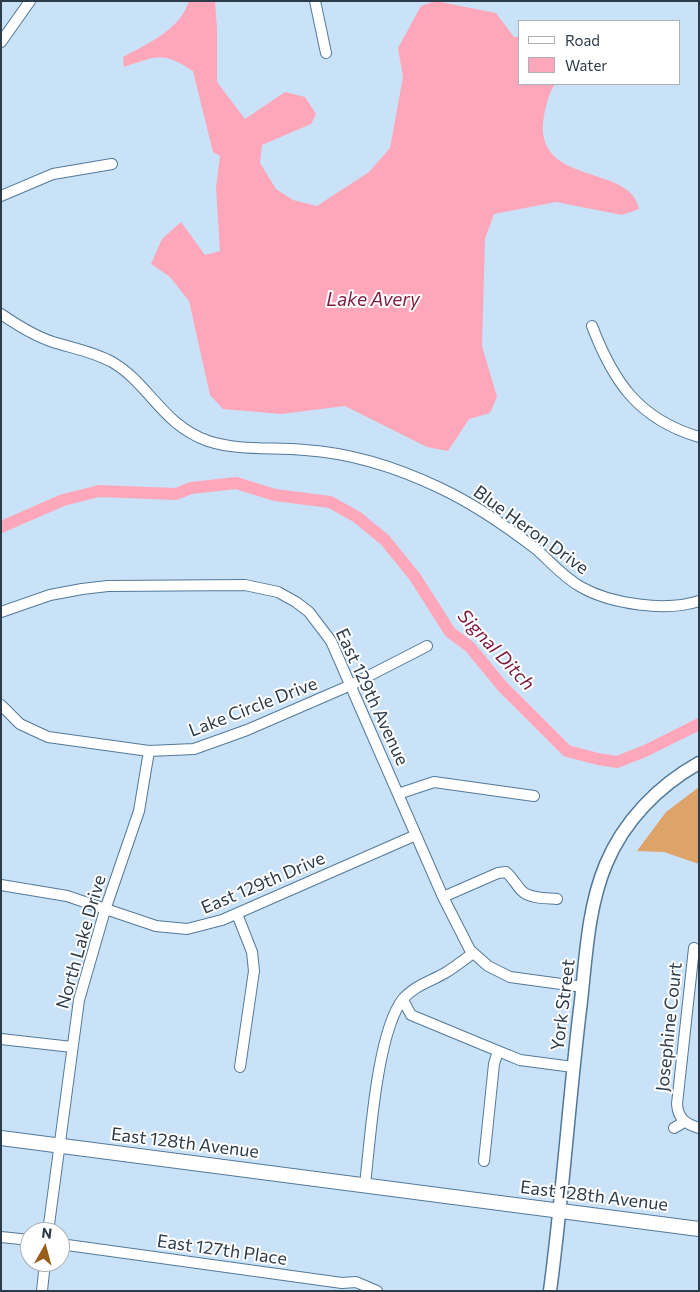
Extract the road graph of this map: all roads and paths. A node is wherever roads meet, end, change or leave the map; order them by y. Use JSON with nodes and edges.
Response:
{"nodes":[{"id":1,"x":30,"y":1,"type":"edge"},
{"id":2,"x":315,"y":1,"type":"edge"},
{"id":3,"x":1,"y":42,"type":"edge"},
{"id":4,"x":326,"y":53,"type":"dead end"},
{"id":5,"x":112,"y":164,"type":"dead end"},
{"id":6,"x":1,"y":196,"type":"edge"},
{"id":7,"x":1,"y":314,"type":"edge"},
{"id":8,"x":592,"y":326,"type":"dead end"},
{"id":9,"x":699,"y":436,"type":"edge"},
{"id":10,"x":699,"y":601,"type":"edge"},
{"id":11,"x":1,"y":612,"type":"edge"},
{"id":12,"x":427,"y":646,"type":"dead end"},
{"id":13,"x":351,"y":685,"type":"junction"},
{"id":14,"x":1,"y":705,"type":"edge"},
{"id":15,"x":149,"y":750,"type":"junction"},
{"id":16,"x":699,"y":763,"type":"edge"},
{"id":17,"x":398,"y":794,"type":"junction"},
{"id":18,"x":534,"y":796,"type":"dead end"},
{"id":19,"x":416,"y":835,"type":"junction"},
{"id":20,"x":1,"y":885,"type":"edge"},
{"id":21,"x":444,"y":897,"type":"junction"},
{"id":22,"x":557,"y":899,"type":"dead end"},
{"id":23,"x":105,"y":910,"type":"junction"},
{"id":24,"x":237,"y":914,"type":"junction"},
{"id":25,"x":694,"y":948,"type":"dead end"},
{"id":26,"x":473,"y":953,"type":"junction"},
{"id":27,"x":582,"y":987,"type":"junction"},
{"id":28,"x":402,"y":1000,"type":"junction"},
{"id":29,"x":1,"y":1038,"type":"edge"},
{"id":30,"x":72,"y":1048,"type":"junction"},
{"id":31,"x":498,"y":1051,"type":"junction"},
{"id":32,"x":240,"y":1067,"type":"dead end"},
{"id":33,"x":573,"y":1067,"type":"junction"},
{"id":34,"x":684,"y":1122,"type":"junction"},
{"id":35,"x":674,"y":1128,"type":"dead end"},
{"id":36,"x":699,"y":1128,"type":"edge"},
{"id":37,"x":1,"y":1138,"type":"edge"},
{"id":38,"x":59,"y":1146,"type":"junction"},
{"id":39,"x":484,"y":1161,"type":"dead end"},
{"id":40,"x":365,"y":1185,"type":"junction"},
{"id":41,"x":560,"y":1210,"type":"junction"},
{"id":42,"x":49,"y":1222,"type":"edge"},
{"id":43,"x":699,"y":1229,"type":"edge"},
{"id":44,"x":1,"y":1237,"type":"edge"},
{"id":45,"x":20,"y":1239,"type":"edge"},
{"id":46,"x":70,"y":1245,"type":"edge"},
{"id":47,"x":44,"y":1272,"type":"edge"},
{"id":48,"x":42,"y":1291,"type":"edge"},
{"id":49,"x":377,"y":1291,"type":"edge"},
{"id":50,"x":550,"y":1291,"type":"edge"}],
"edges":[{"from":1,"to":3,"type":"street"},
{"from":2,"to":4,"type":"street"},
{"from":5,"to":6,"type":"street"},
{"from":7,"to":10,"type":"street","name":"Blue Heron Drive"},
{"from":8,"to":9,"type":"street"},
{"from":11,"to":13,"type":"street","name":"East 129th Avenue"},
{"from":12,"to":13,"type":"street","name":"Lake Circle Drive"},
{"from":13,"to":15,"type":"street","name":"Lake Circle Drive"},
{"from":13,"to":17,"type":"street","name":"East 129th Avenue"},
{"from":14,"to":15,"type":"street","name":"Lake Circle Drive"},
{"from":15,"to":23,"type":"street","name":"North Lake Drive"},
{"from":16,"to":27,"type":"street","name":"York Street"},
{"from":17,"to":18,"type":"street"},
{"from":17,"to":19,"type":"street","name":"East 129th Avenue"},
{"from":19,"to":21,"type":"street","name":"East 129th Avenue"},
{"from":19,"to":24,"type":"street","name":"East 129th Drive"},
{"from":20,"to":23,"type":"street","name":"East 129th Drive"},
{"from":21,"to":22,"type":"street"},
{"from":21,"to":26,"type":"street","name":"East 129th Avenue"},
{"from":23,"to":24,"type":"street","name":"East 129th Drive"},
{"from":23,"to":30,"type":"street","name":"North Lake Drive"},
{"from":24,"to":32,"type":"street"},
{"from":25,"to":34,"type":"street","name":"Josephine Court"},
{"from":26,"to":27,"type":"street","name":"East 129th Avenue"},
{"from":26,"to":28,"type":"street"},
{"from":27,"to":33,"type":"street","name":"York Street"},
{"from":28,"to":31,"type":"street"},
{"from":28,"to":40,"type":"street"},
{"from":29,"to":30,"type":"street"},
{"from":30,"to":38,"type":"street","name":"North Lake Drive"},
{"from":31,"to":33,"type":"street"},
{"from":31,"to":39,"type":"street"},
{"from":33,"to":41,"type":"street","name":"York Street"},
{"from":34,"to":35,"type":"street"},
{"from":34,"to":36,"type":"street"},
{"from":37,"to":38,"type":"main road","name":"East 128th Avenue"},
{"from":38,"to":40,"type":"main road","name":"East 128th Avenue"},
{"from":38,"to":42,"type":"street","name":"North Lake Drive"},
{"from":40,"to":41,"type":"main road","name":"East 128th Avenue"},
{"from":41,"to":43,"type":"main road","name":"East 128th Avenue"},
{"from":41,"to":50,"type":"street","name":"York Street"},
{"from":44,"to":45,"type":"street"},
{"from":46,"to":49,"type":"street","name":"East 127th Place"},
{"from":47,"to":48,"type":"street"}]}
